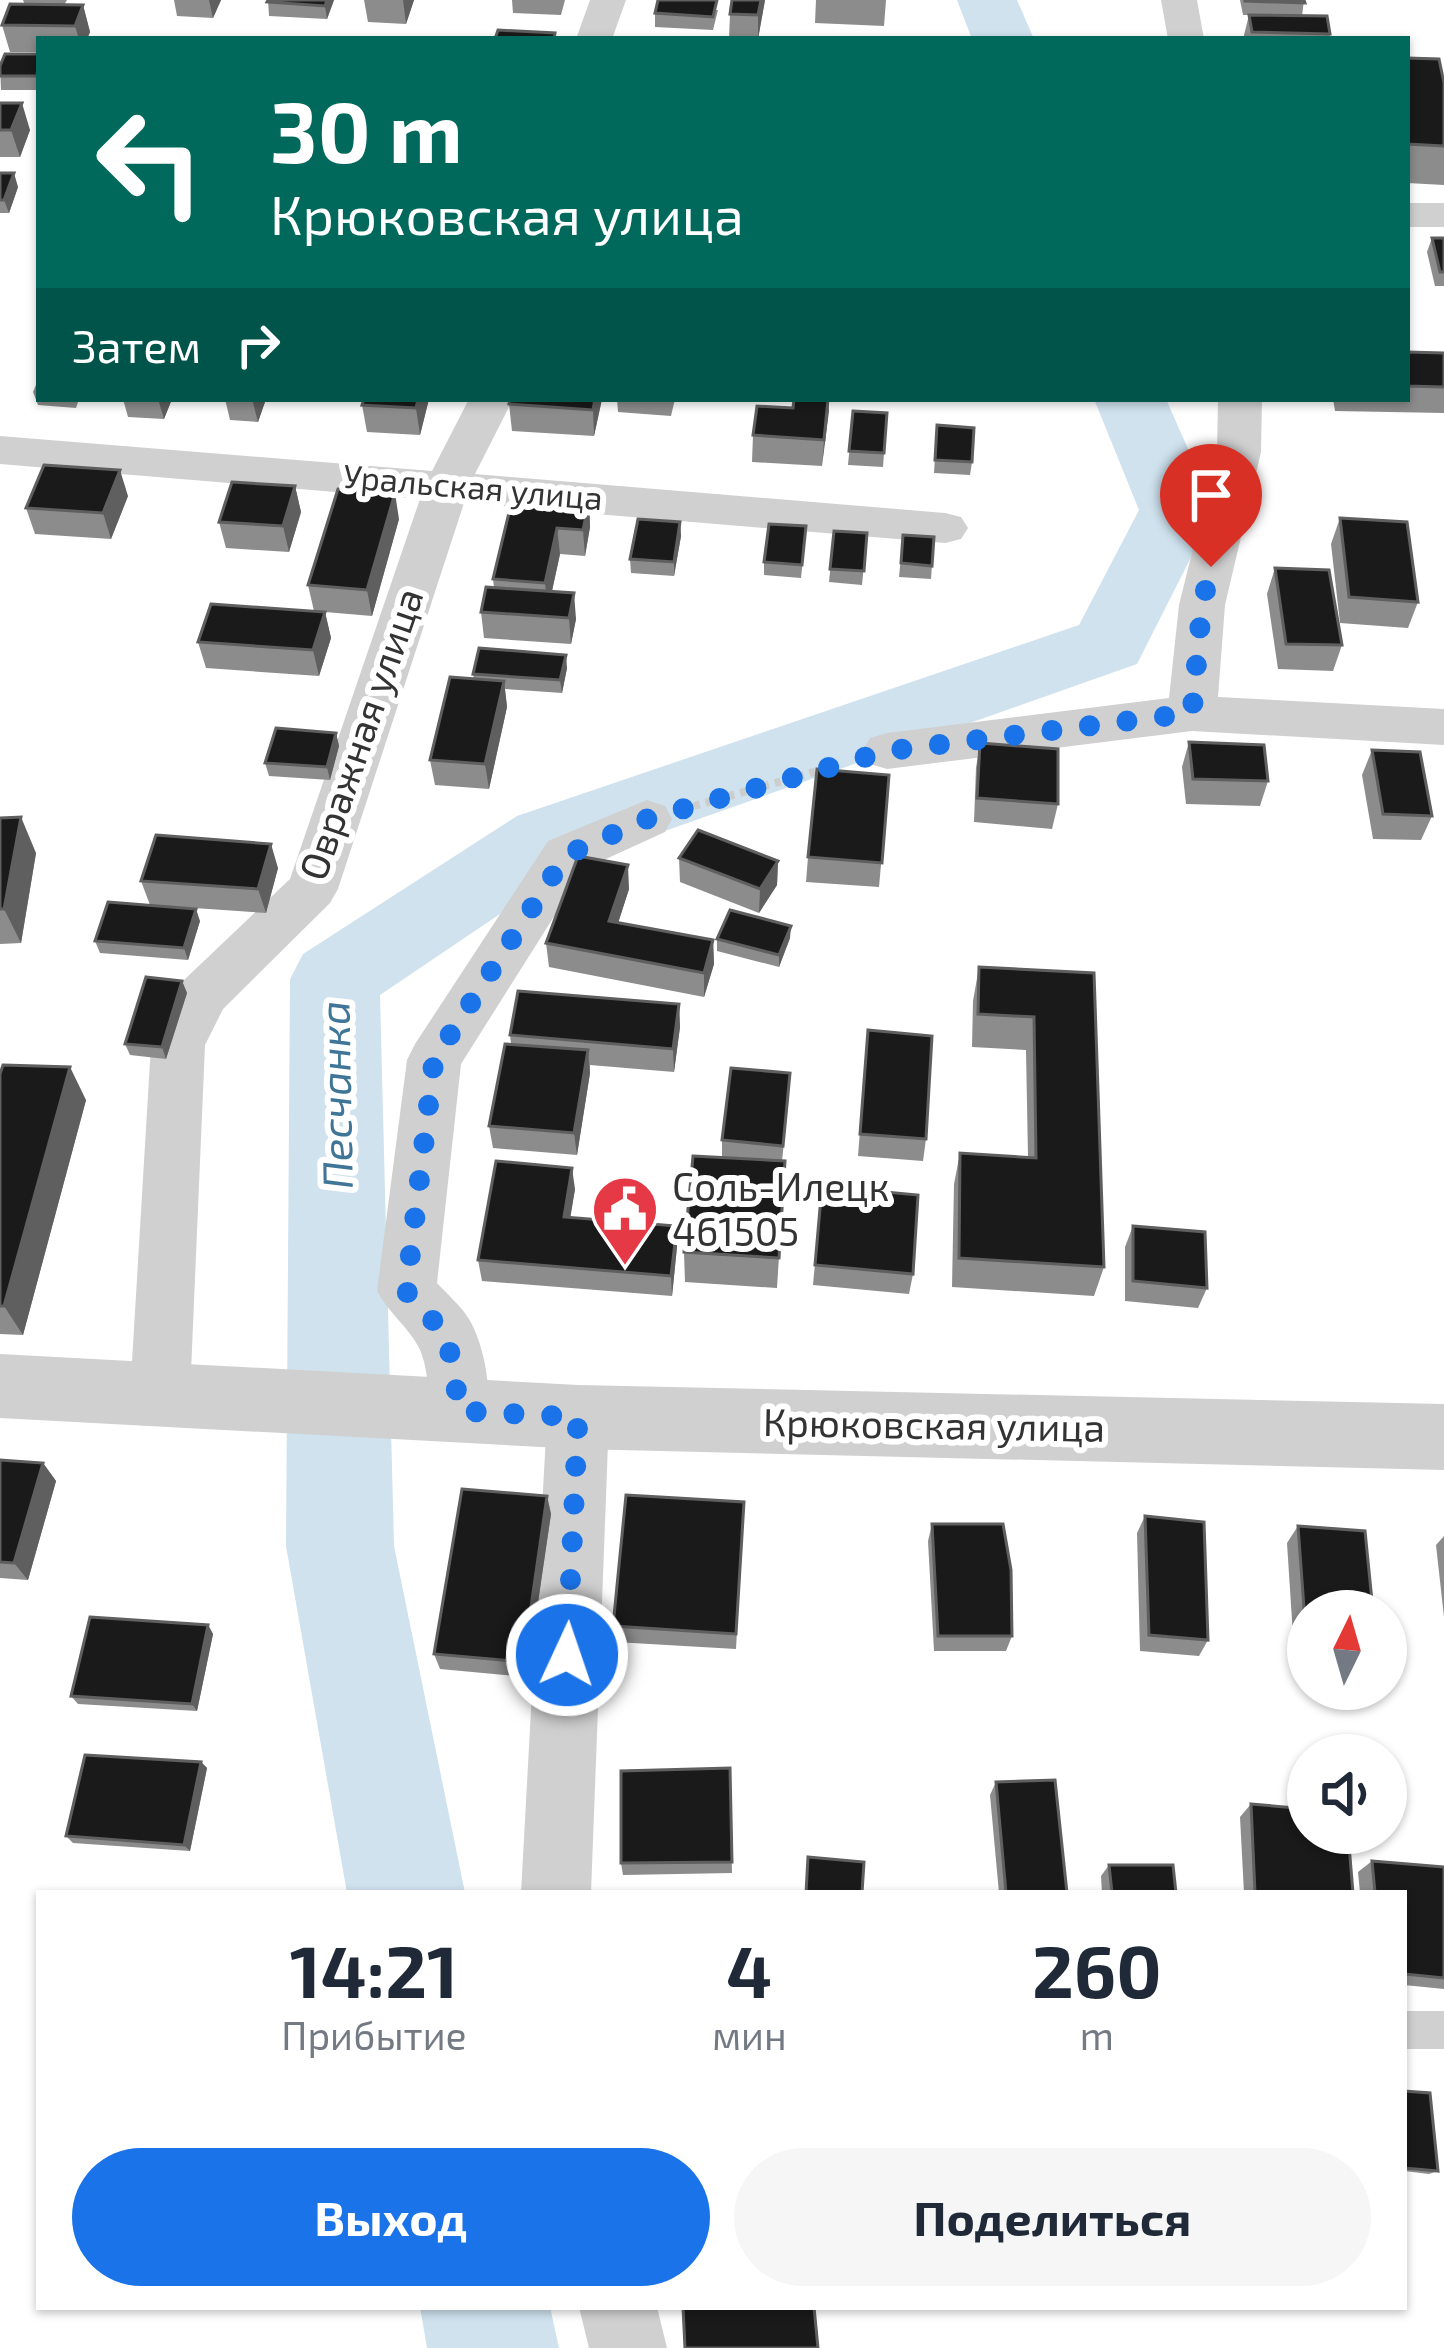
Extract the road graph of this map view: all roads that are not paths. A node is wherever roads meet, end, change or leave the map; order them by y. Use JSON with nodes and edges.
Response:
{"nodes":[{"id":1,"x":608,"y":0,"type":"edge"},
{"id":2,"x":1179,"y":0,"type":"edge"},
{"id":3,"x":595,"y":36,"type":"edge"},
{"id":4,"x":1185,"y":36,"type":"edge"},
{"id":5,"x":1410,"y":214,"type":"edge"},
{"id":6,"x":1444,"y":215,"type":"edge"},
{"id":7,"x":489,"y":402,"type":"edge"},
{"id":8,"x":1240,"y":402,"type":"edge"},
{"id":9,"x":0,"y":450,"type":"edge"},
{"id":10,"x":448,"y":484,"type":"junction"},
{"id":11,"x":945,"y":528,"type":"dead end"},
{"id":12,"x":1192,"y":713,"type":"junction"},
{"id":13,"x":1444,"y":727,"type":"edge"},
{"id":14,"x":887,"y":751,"type":"road end"},
{"id":15,"x":647,"y":819,"type":"road end"},
{"id":16,"x":0,"y":1386,"type":"edge"},
{"id":17,"x":160,"y":1395,"type":"junction"},
{"id":18,"x":442,"y":1411,"type":"junction"},
{"id":19,"x":578,"y":1417,"type":"junction"},
{"id":20,"x":1444,"y":1437,"type":"edge"},
{"id":21,"x":556,"y":1890,"type":"edge"},
{"id":22,"x":1407,"y":2030,"type":"edge"},
{"id":23,"x":1444,"y":2030,"type":"edge"},
{"id":24,"x":619,"y":2310,"type":"edge"},
{"id":25,"x":628,"y":2348,"type":"edge"}],
"edges":[{"from":1,"to":3,"type":"street"},
{"from":2,"to":4,"type":"street"},
{"from":5,"to":6,"type":"street"},
{"from":7,"to":10,"type":"street","name":"Овражная улица"},
{"from":8,"to":12,"type":"street"},
{"from":9,"to":10,"type":"street","name":"Уральская улица"},
{"from":10,"to":11,"type":"street","name":"Уральская улица"},
{"from":10,"to":17,"type":"street","name":"Овражная улица"},
{"from":12,"to":13,"type":"street"},
{"from":12,"to":14,"type":"street"},
{"from":15,"to":18,"type":"street"},
{"from":16,"to":17,"type":"street","name":"Крюковская улица"},
{"from":17,"to":18,"type":"street","name":"Крюковская улица"},
{"from":18,"to":19,"type":"street","name":"Крюковская улица"},
{"from":19,"to":20,"type":"street","name":"Крюковская улица"},
{"from":19,"to":21,"type":"street"},
{"from":22,"to":23,"type":"lane"},
{"from":24,"to":25,"type":"street"}]}
